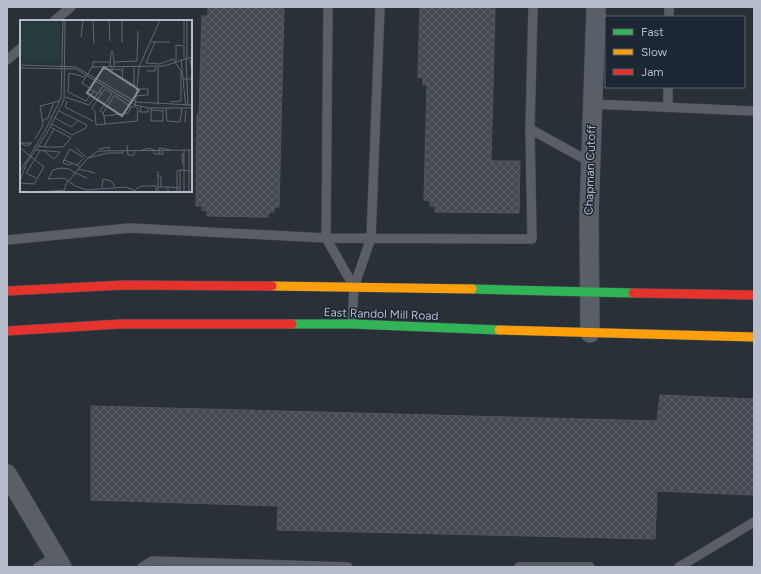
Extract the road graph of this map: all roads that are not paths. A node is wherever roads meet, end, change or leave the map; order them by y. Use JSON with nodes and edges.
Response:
{"nodes":[{"id":1,"x":71,"y":7,"type":"edge"},
{"id":2,"x":328,"y":7,"type":"edge"},
{"id":3,"x":380,"y":7,"type":"edge"},
{"id":4,"x":533,"y":7,"type":"edge"},
{"id":5,"x":596,"y":7,"type":"edge"},
{"id":6,"x":55,"y":20,"type":"edge"},
{"id":7,"x":20,"y":49,"type":"edge"},
{"id":8,"x":7,"y":60,"type":"edge"},
{"id":9,"x":668,"y":88,"type":"edge"},
{"id":10,"x":592,"y":104,"type":"junction"},
{"id":11,"x":668,"y":106,"type":"junction"},
{"id":12,"x":754,"y":111,"type":"edge"},
{"id":13,"x":530,"y":129,"type":"junction"},
{"id":14,"x":590,"y":162,"type":"junction"},
{"id":15,"x":326,"y":238,"type":"junction"},
{"id":16,"x":371,"y":238,"type":"junction"},
{"id":17,"x":7,"y":240,"type":"edge"},
{"id":18,"x":354,"y":287,"type":"junction"},
{"id":19,"x":7,"y":291,"type":"edge"},
{"id":20,"x":590,"y":292,"type":"junction"},
{"id":21,"x":754,"y":296,"type":"edge"},
{"id":22,"x":352,"y":324,"type":"junction"},
{"id":23,"x":7,"y":332,"type":"edge"},
{"id":24,"x":590,"y":333,"type":"junction"},
{"id":25,"x":754,"y":337,"type":"edge"},
{"id":26,"x":7,"y":474,"type":"edge"},
{"id":27,"x":754,"y":522,"type":"edge"},
{"id":28,"x":59,"y":562,"type":"edge"},
{"id":29,"x":313,"y":566,"type":"edge"},
{"id":30,"x":38,"y":567,"type":"edge"},
{"id":31,"x":142,"y":567,"type":"edge"},
{"id":32,"x":348,"y":567,"type":"edge"},
{"id":33,"x":519,"y":567,"type":"edge"},
{"id":34,"x":590,"y":567,"type":"edge"},
{"id":35,"x":679,"y":567,"type":"edge"}],
"edges":[{"from":1,"to":6,"type":"lane"},
{"from":2,"to":15,"type":"lane"},
{"from":3,"to":16,"type":"lane"},
{"from":4,"to":13,"type":"lane"},
{"from":5,"to":10,"type":"street","name":"Chapman Cutoff"},
{"from":7,"to":8,"type":"lane"},
{"from":9,"to":11,"type":"lane"},
{"from":10,"to":11,"type":"lane"},
{"from":10,"to":14,"type":"street","name":"Chapman Cutoff"},
{"from":11,"to":12,"type":"lane"},
{"from":13,"to":14,"type":"lane"},
{"from":13,"to":16,"type":"lane"},
{"from":14,"to":20,"type":"street","name":"Chapman Cutoff"},
{"from":15,"to":16,"type":"lane"},
{"from":15,"to":17,"type":"lane"},
{"from":15,"to":18,"type":"lane"},
{"from":16,"to":18,"type":"lane"},
{"from":18,"to":19,"type":"main road","name":"East Randol Mill Road"},
{"from":18,"to":20,"type":"main road","name":"East Randol Mill Road"},
{"from":18,"to":22,"type":"lane"},
{"from":20,"to":21,"type":"main road","name":"East Randol Mill Road"},
{"from":20,"to":24,"type":"street","name":"Chapman Cutoff"},
{"from":22,"to":23,"type":"main road","name":"East Randol Mill Road"},
{"from":22,"to":24,"type":"main road","name":"East Randol Mill Road"},
{"from":24,"to":25,"type":"main road","name":"East Randol Mill Road"},
{"from":26,"to":28,"type":"street"},
{"from":27,"to":35,"type":"lane"},
{"from":28,"to":30,"type":"lane"},
{"from":29,"to":31,"type":"lane"},
{"from":29,"to":32,"type":"lane"},
{"from":33,"to":34,"type":"lane"}]}
